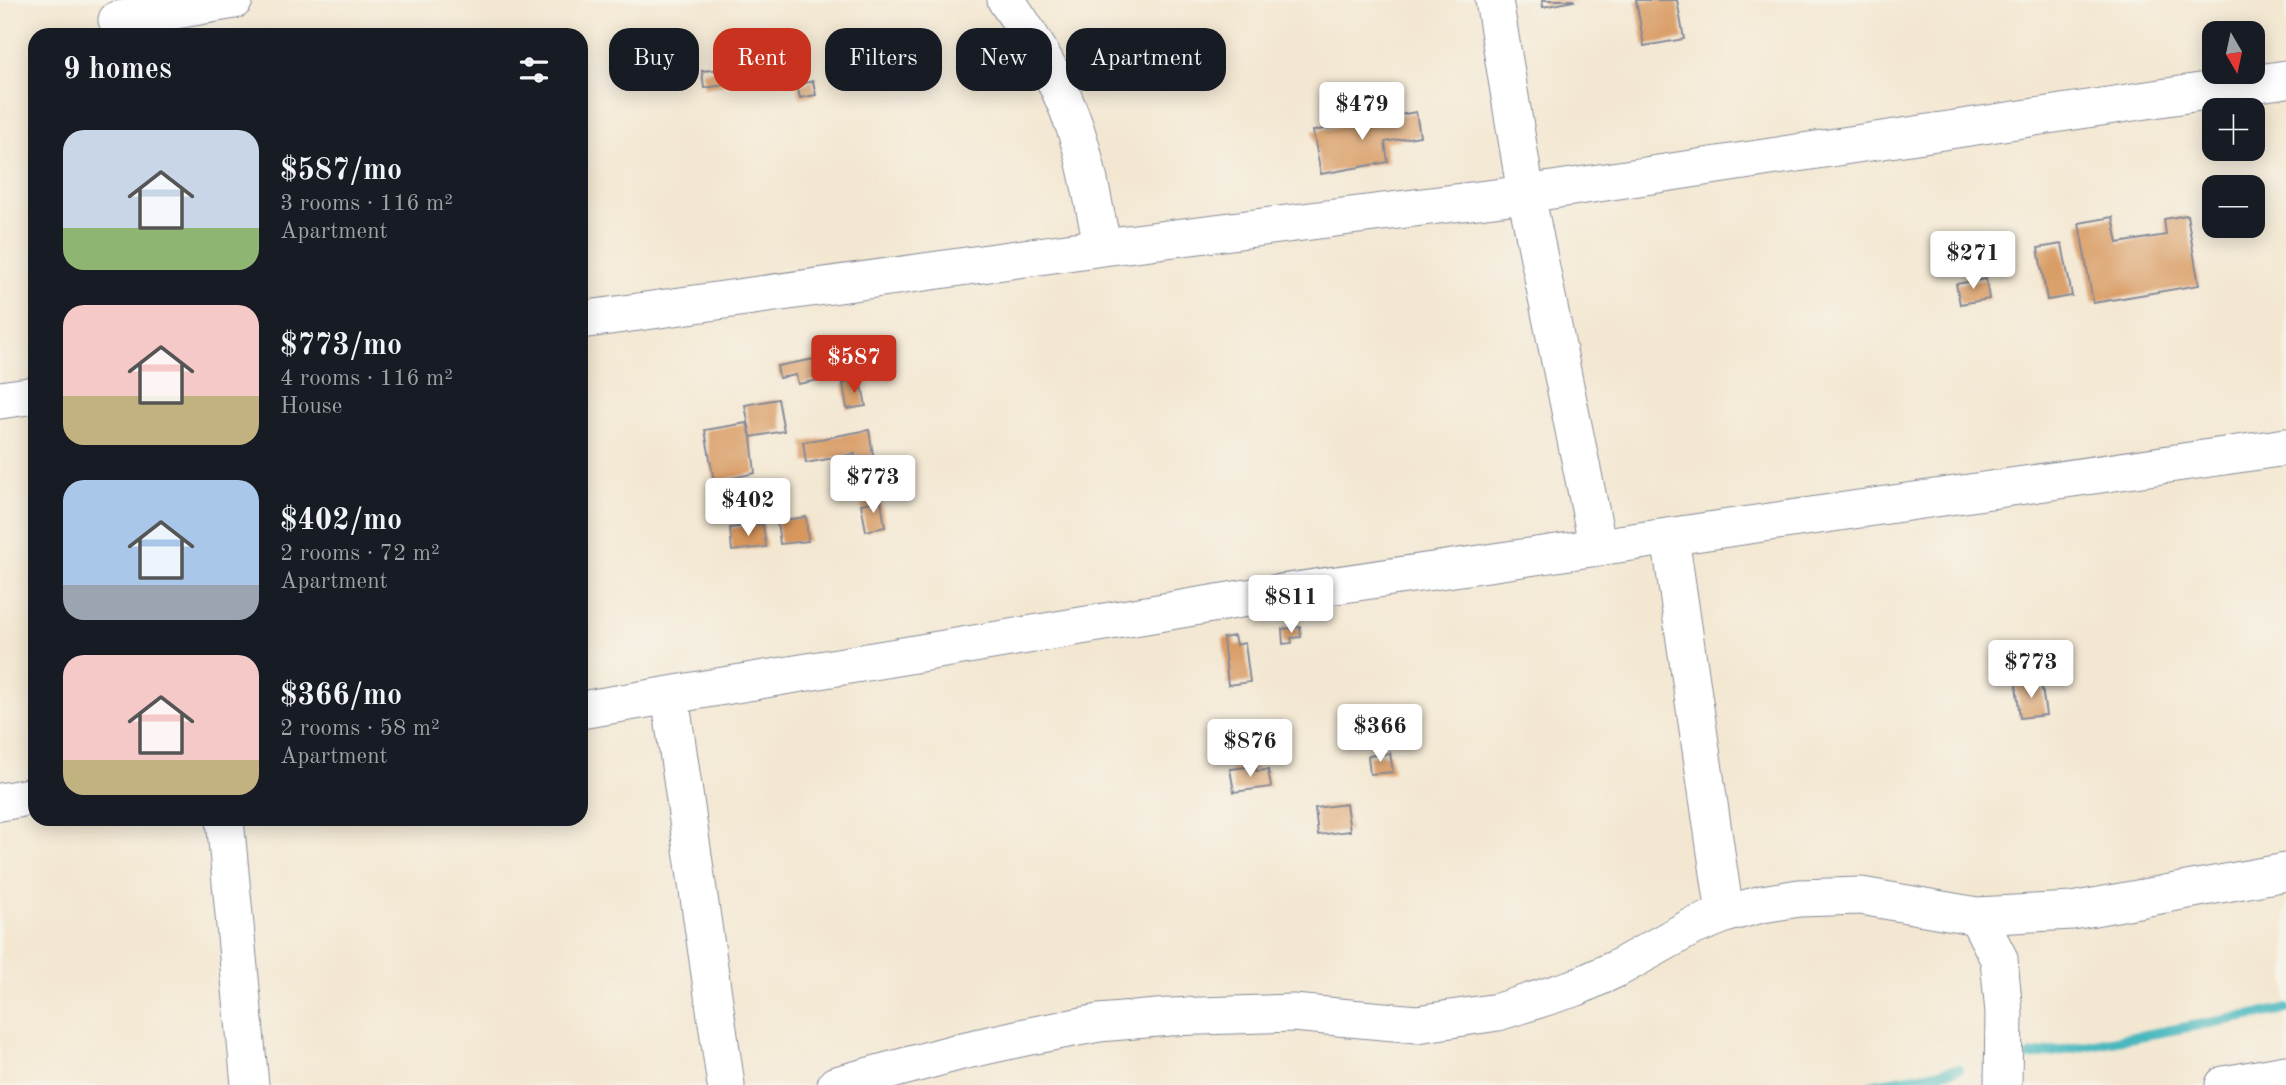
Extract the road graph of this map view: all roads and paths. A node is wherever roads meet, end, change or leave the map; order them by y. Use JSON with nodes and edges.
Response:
{"nodes":[{"id":1,"x":234,"y":0,"type":"edge"},
{"id":2,"x":1006,"y":0,"type":"edge"},
{"id":3,"x":1494,"y":0,"type":"edge"},
{"id":4,"x":117,"y":18,"type":"edge"},
{"id":5,"x":2286,"y":79,"type":"edge"},
{"id":6,"x":1527,"y":194,"type":"junction"},
{"id":7,"x":1102,"y":247,"type":"junction"},
{"id":8,"x":588,"y":319,"type":"edge"},
{"id":9,"x":28,"y":396,"type":"edge"},
{"id":10,"x":0,"y":400,"type":"edge"},
{"id":11,"x":2286,"y":447,"type":"edge"},
{"id":12,"x":1670,"y":537,"type":"junction"},
{"id":13,"x":1598,"y":548,"type":"junction"},
{"id":14,"x":670,"y":696,"type":"junction"},
{"id":15,"x":588,"y":709,"type":"edge"},
{"id":16,"x":28,"y":797,"type":"edge"},
{"id":17,"x":0,"y":802,"type":"edge"},
{"id":18,"x":226,"y":826,"type":"edge"},
{"id":19,"x":2286,"y":872,"type":"edge"},
{"id":20,"x":1726,"y":914,"type":"junction"},
{"id":21,"x":1977,"y":916,"type":"junction"},
{"id":22,"x":2286,"y":1074,"type":"edge"},
{"id":23,"x":250,"y":1085,"type":"edge"},
{"id":24,"x":726,"y":1085,"type":"edge"},
{"id":25,"x":836,"y":1085,"type":"edge"},
{"id":26,"x":2003,"y":1085,"type":"edge"},
{"id":27,"x":2224,"y":1085,"type":"edge"}],
"edges":[{"from":1,"to":4,"type":"street"},
{"from":2,"to":7,"type":"street"},
{"from":3,"to":6,"type":"street"},
{"from":5,"to":6,"type":"street"},
{"from":6,"to":7,"type":"street"},
{"from":6,"to":13,"type":"street"},
{"from":7,"to":8,"type":"street"},
{"from":9,"to":10,"type":"street"},
{"from":11,"to":12,"type":"street"},
{"from":12,"to":13,"type":"street"},
{"from":12,"to":20,"type":"street"},
{"from":13,"to":14,"type":"street"},
{"from":14,"to":15,"type":"street"},
{"from":14,"to":24,"type":"street"},
{"from":16,"to":17,"type":"street"},
{"from":18,"to":23,"type":"street"},
{"from":19,"to":21,"type":"street"},
{"from":20,"to":21,"type":"street"},
{"from":20,"to":25,"type":"street"},
{"from":21,"to":26,"type":"street"},
{"from":22,"to":27,"type":"street"}]}
